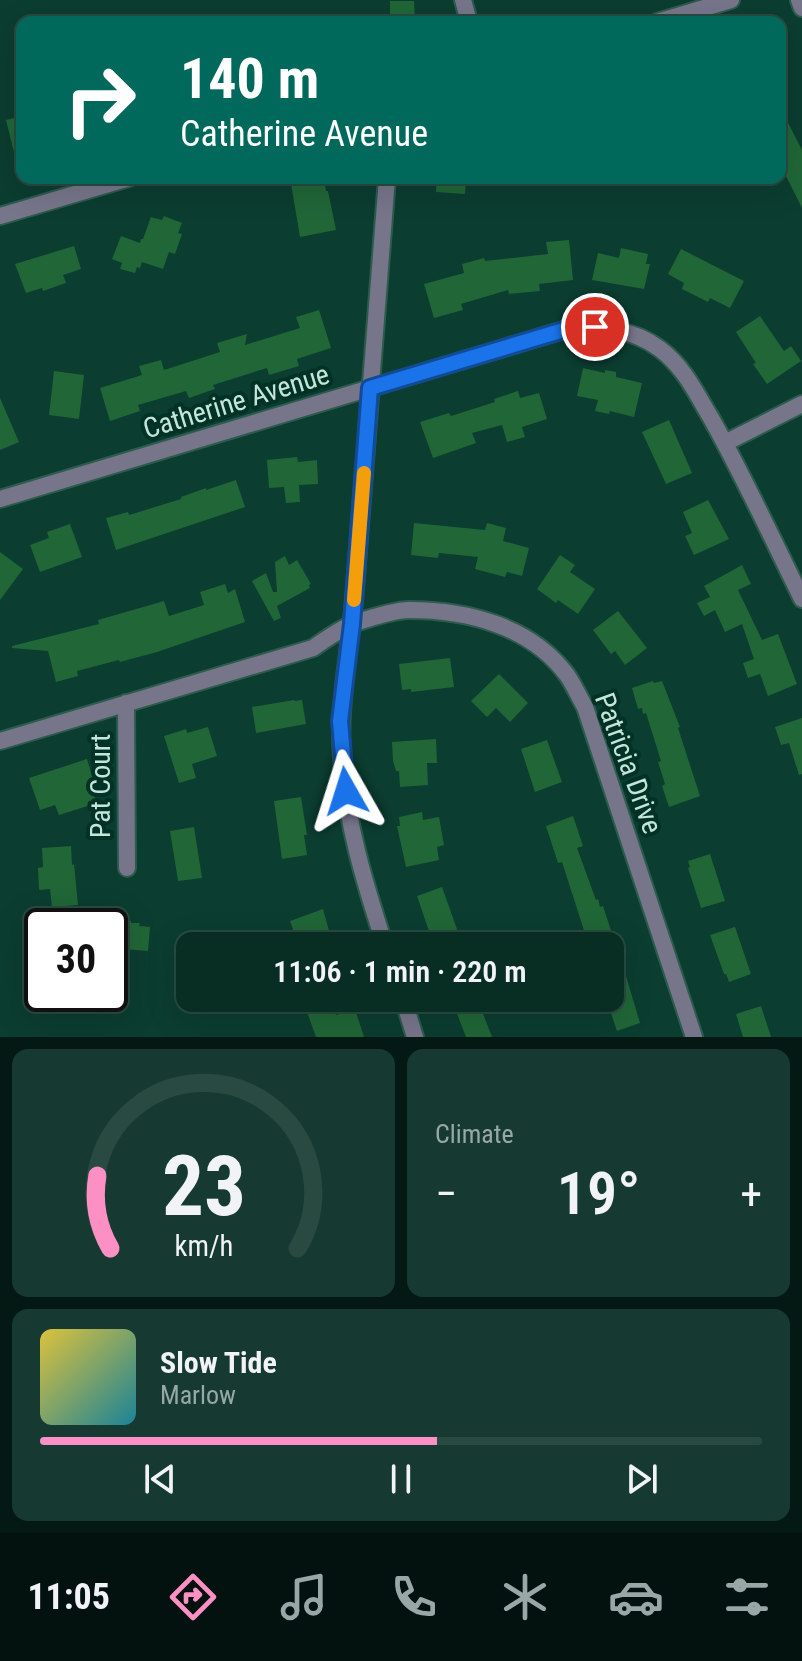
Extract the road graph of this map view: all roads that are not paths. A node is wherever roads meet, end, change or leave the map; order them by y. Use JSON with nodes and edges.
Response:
{"nodes":[{"id":1,"x":731,"y":0,"type":"edge"},
{"id":2,"x":799,"y":0,"type":"edge"},
{"id":3,"x":802,"y":8,"type":"edge"},
{"id":4,"x":677,"y":16,"type":"edge"},
{"id":5,"x":109,"y":184,"type":"edge"},
{"id":6,"x":387,"y":184,"type":"edge"},
{"id":7,"x":0,"y":216,"type":"edge"},
{"id":8,"x":370,"y":388,"type":"junction"},
{"id":9,"x":802,"y":404,"type":"edge"},
{"id":10,"x":725,"y":443,"type":"junction"},
{"id":11,"x":0,"y":499,"type":"edge"},
{"id":12,"x":802,"y":599,"type":"edge"},
{"id":13,"x":352,"y":624,"type":"junction"},
{"id":14,"x":126,"y":703,"type":"junction"},
{"id":15,"x":0,"y":741,"type":"edge"},
{"id":16,"x":127,"y":868,"type":"dead end"},
{"id":17,"x":380,"y":932,"type":"edge"},
{"id":18,"x":407,"y":1012,"type":"edge"},
{"id":19,"x":415,"y":1037,"type":"edge"},
{"id":20,"x":694,"y":1037,"type":"edge"}],
"edges":[{"from":1,"to":4,"type":"street"},
{"from":2,"to":3,"type":"street"},
{"from":5,"to":7,"type":"street"},
{"from":6,"to":8,"type":"street"},
{"from":8,"to":10,"type":"street","name":"Catherine Avenue"},
{"from":8,"to":11,"type":"street","name":"Catherine Avenue"},
{"from":8,"to":13,"type":"street"},
{"from":9,"to":10,"type":"street"},
{"from":10,"to":12,"type":"street","name":"Catherine Avenue"},
{"from":13,"to":14,"type":"street","name":"Patricia Drive"},
{"from":13,"to":17,"type":"street"},
{"from":13,"to":20,"type":"street","name":"Patricia Drive"},
{"from":14,"to":15,"type":"street","name":"Patricia Drive"},
{"from":14,"to":16,"type":"street","name":"Pat Court"},
{"from":18,"to":19,"type":"street"}]}
